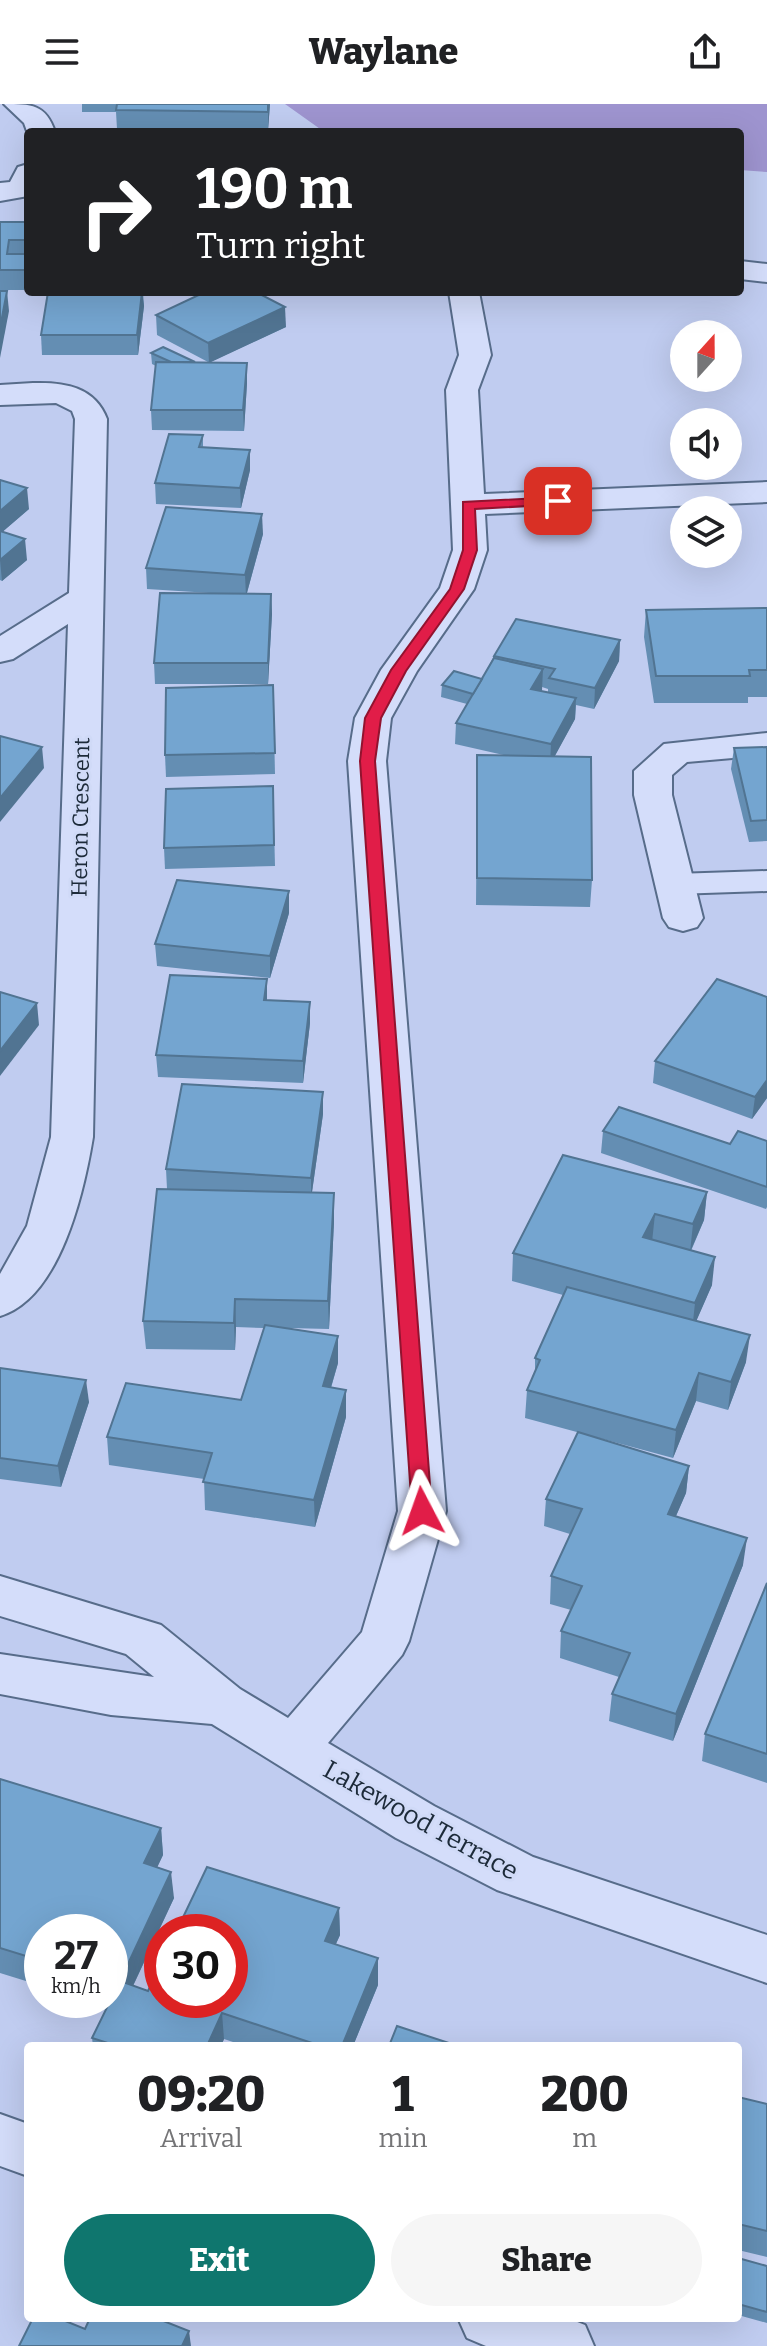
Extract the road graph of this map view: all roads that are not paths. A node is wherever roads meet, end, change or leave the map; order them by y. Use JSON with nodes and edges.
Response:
{"nodes":[{"id":1,"x":18,"y":104,"type":"edge"},
{"id":2,"x":40,"y":128,"type":"edge"},
{"id":3,"x":744,"y":270,"type":"edge"},
{"id":4,"x":767,"y":273,"type":"edge"},
{"id":5,"x":465,"y":296,"type":"edge"},
{"id":6,"x":0,"y":395,"type":"edge"},
{"id":7,"x":767,"y":492,"type":"edge"},
{"id":8,"x":468,"y":505,"type":"junction"},
{"id":9,"x":85,"y":598,"type":"junction"},
{"id":10,"x":0,"y":651,"type":"edge"},
{"id":11,"x":767,"y":744,"type":"edge"},
{"id":12,"x":767,"y":881,"type":"edge"},
{"id":13,"x":679,"y":901,"type":"joint"},
{"id":14,"x":0,"y":1300,"type":"edge"},
{"id":15,"x":0,"y":1596,"type":"edge"},
{"id":16,"x":0,"y":1674,"type":"edge"},
{"id":17,"x":222,"y":1704,"type":"junction"},
{"id":18,"x":293,"y":1748,"type":"junction"},
{"id":19,"x":767,"y":1959,"type":"edge"},
{"id":20,"x":0,"y":2140,"type":"edge"},
{"id":21,"x":24,"y":2149,"type":"edge"},
{"id":22,"x":499,"y":2322,"type":"edge"},
{"id":23,"x":564,"y":2346,"type":"edge"}],
"edges":[{"from":1,"to":2,"type":"street"},
{"from":3,"to":4,"type":"street"},
{"from":5,"to":8,"type":"street"},
{"from":6,"to":9,"type":"street","name":"Heron Crescent"},
{"from":7,"to":8,"type":"street"},
{"from":8,"to":18,"type":"street"},
{"from":9,"to":10,"type":"street"},
{"from":9,"to":14,"type":"street","name":"Heron Crescent"},
{"from":11,"to":13,"type":"street"},
{"from":12,"to":13,"type":"lane"},
{"from":15,"to":17,"type":"street","name":"Lakewood Terrace"},
{"from":16,"to":17,"type":"street","name":"Lakewood Terrace"},
{"from":17,"to":18,"type":"street","name":"Lakewood Terrace"},
{"from":18,"to":19,"type":"street","name":"Lakewood Terrace"},
{"from":20,"to":21,"type":"street"},
{"from":22,"to":23,"type":"street"}]}
